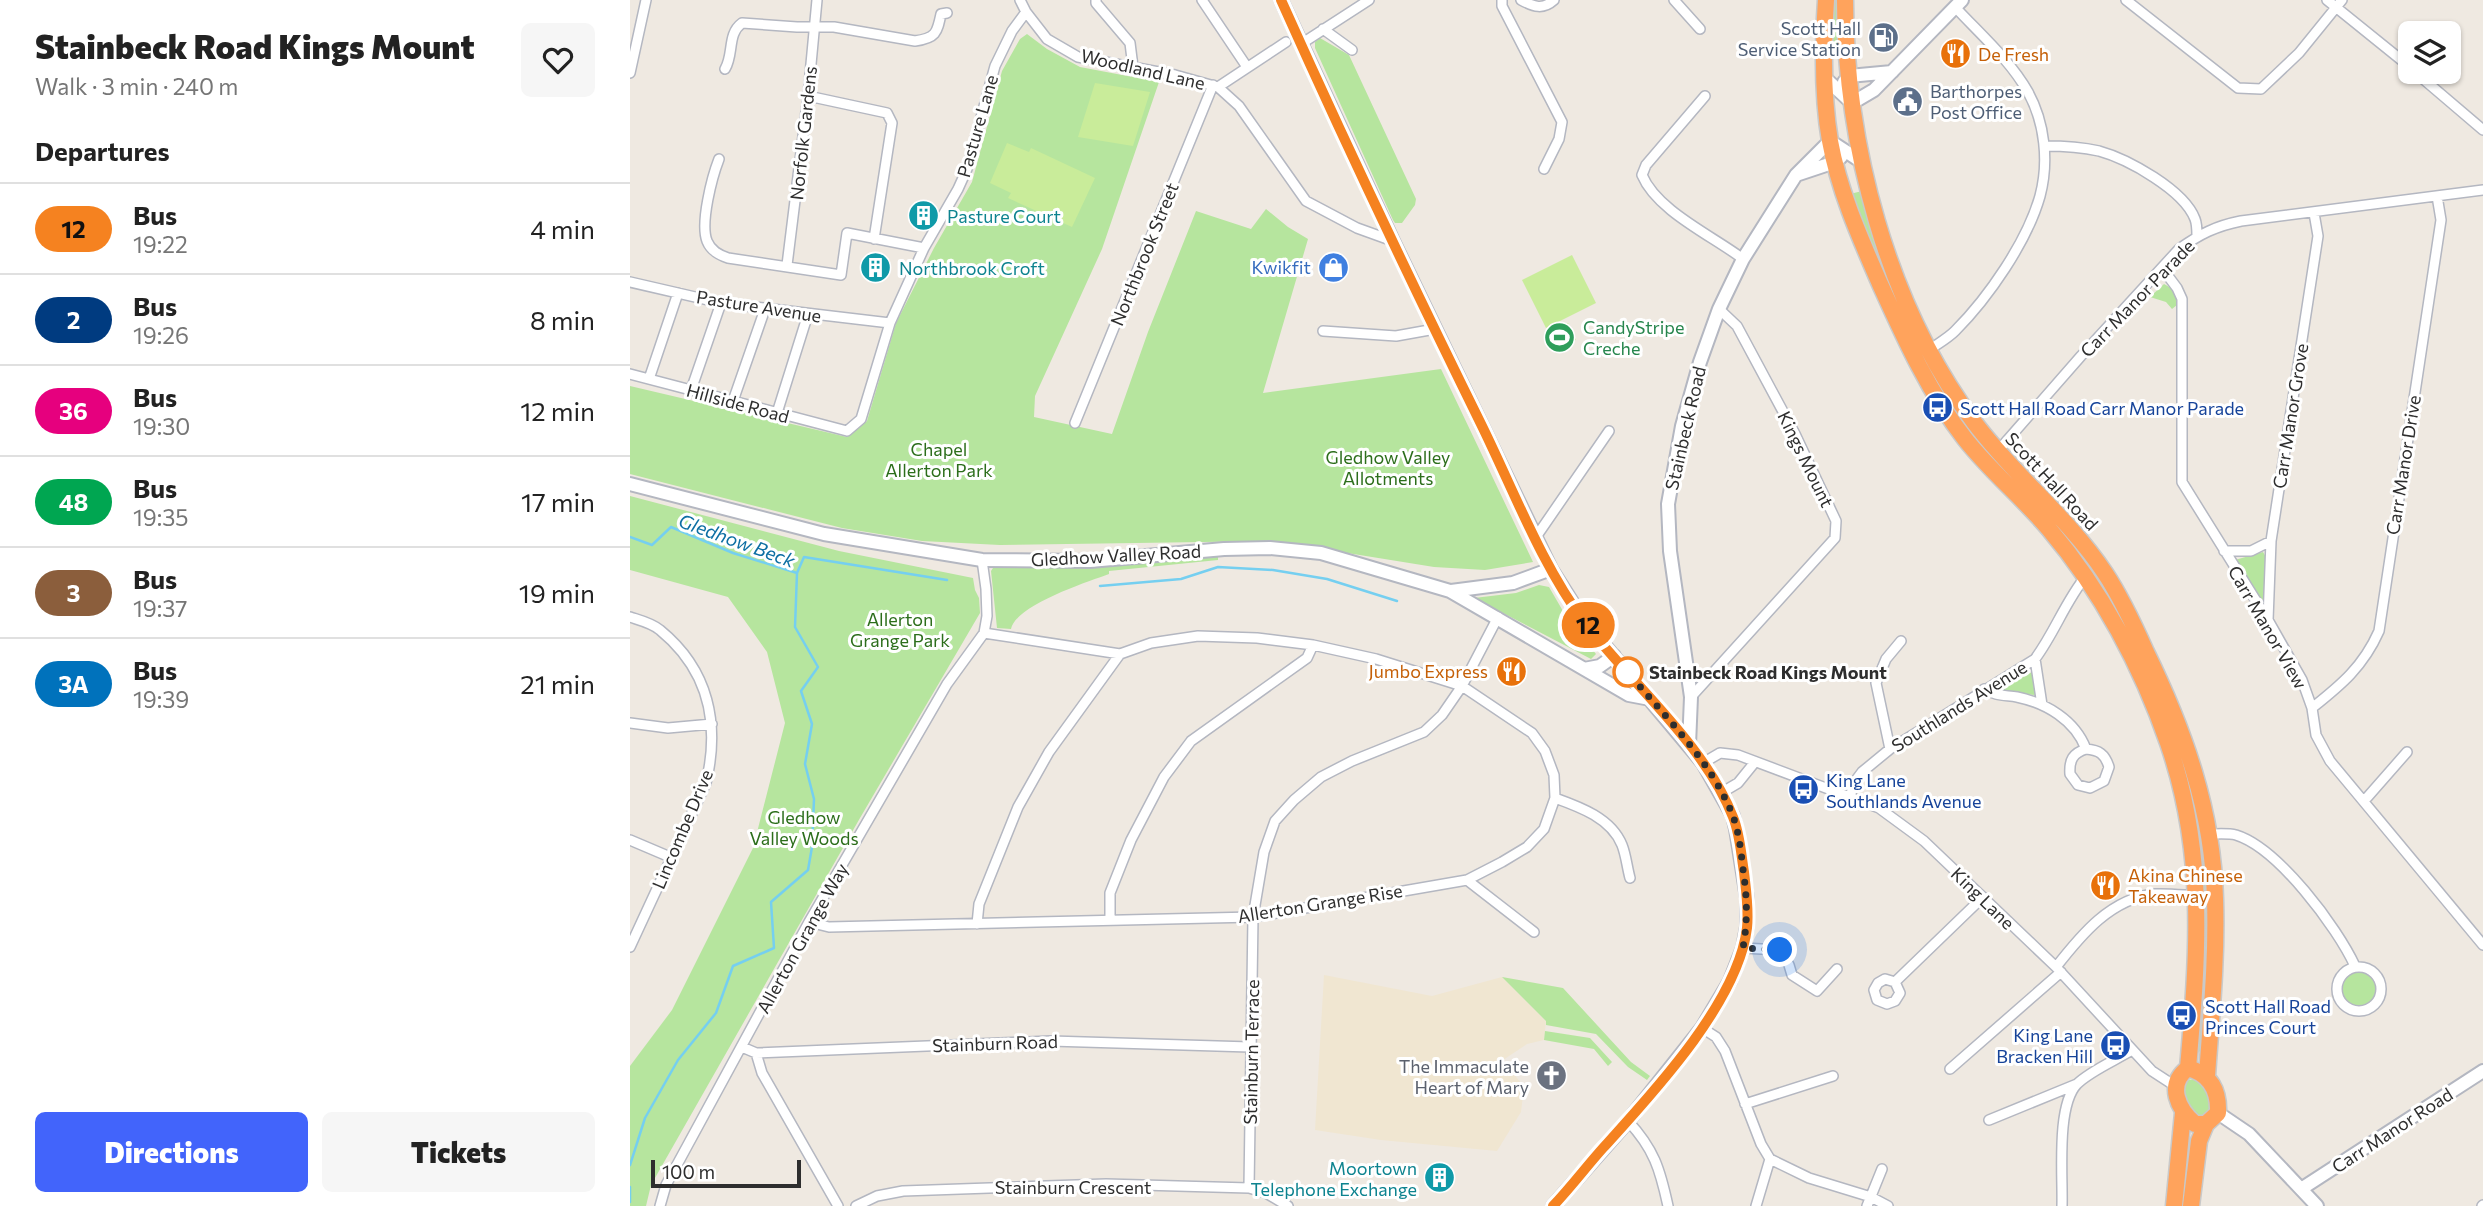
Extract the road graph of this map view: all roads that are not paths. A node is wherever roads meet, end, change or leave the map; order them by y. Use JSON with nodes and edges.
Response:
{"nodes":[{"id":1,"x":646,"y":0,"type":"edge"},
{"id":2,"x":817,"y":0,"type":"edge"},
{"id":3,"x":1020,"y":0,"type":"edge"},
{"id":4,"x":1096,"y":0,"type":"edge"},
{"id":5,"x":1202,"y":0,"type":"edge"},
{"id":6,"x":1281,"y":0,"type":"edge"},
{"id":7,"x":1369,"y":0,"type":"edge"},
{"id":8,"x":1502,"y":0,"type":"edge"},
{"id":9,"x":1521,"y":0,"type":"edge"},
{"id":10,"x":1554,"y":0,"type":"edge"},
{"id":11,"x":1674,"y":0,"type":"edge"},
{"id":12,"x":1826,"y":0,"type":"edge"},
{"id":13,"x":1845,"y":0,"type":"edge"},
{"id":14,"x":2126,"y":0,"type":"edge"},
{"id":15,"x":2327,"y":0,"type":"edge"},
{"id":16,"x":1958,"y":4,"type":"edge"},
{"id":17,"x":2339,"y":4,"type":"edge"},
{"id":18,"x":1026,"y":12,"type":"junction"},
{"id":19,"x":947,"y":13,"type":"dead end"},
{"id":20,"x":815,"y":27,"type":"junction"},
{"id":21,"x":1323,"y":29,"type":"junction"},
{"id":22,"x":1700,"y":29,"type":"dead end"},
{"id":23,"x":1286,"y":42,"type":"dead end"},
{"id":24,"x":1301,"y":44,"type":"junction"},
{"id":25,"x":1352,"y":50,"type":"dead end"},
{"id":26,"x":2398,"y":56,"type":"edge"},
{"id":27,"x":1133,"y":67,"type":"junction"},
{"id":28,"x":1247,"y":67,"type":"junction"},
{"id":29,"x":725,"y":69,"type":"dead end"},
{"id":30,"x":1893,"y":72,"type":"junction"},
{"id":31,"x":630,"y":73,"type":"edge"},
{"id":32,"x":1849,"y":76,"type":"junction"},
{"id":33,"x":1825,"y":78,"type":"junction"},
{"id":34,"x":2429,"y":84,"type":"edge"},
{"id":35,"x":1216,"y":86,"type":"junction"},
{"id":36,"x":1838,"y":90,"type":"junction"},
{"id":37,"x":808,"y":96,"type":"junction"},
{"id":38,"x":1705,"y":96,"type":"dead end"},
{"id":39,"x":1852,"y":103,"type":"junction"},
{"id":40,"x":1827,"y":105,"type":"junction"},
{"id":41,"x":2483,"y":130,"type":"edge"},
{"id":42,"x":1856,"y":136,"type":"junction"},
{"id":43,"x":1830,"y":141,"type":"junction"},
{"id":44,"x":2045,"y":146,"type":"junction"},
{"id":45,"x":1841,"y":157,"type":"junction"},
{"id":46,"x":719,"y":159,"type":"dead end"},
{"id":47,"x":1862,"y":162,"type":"junction"},
{"id":48,"x":1544,"y":169,"type":"dead end"},
{"id":49,"x":1796,"y":175,"type":"junction"},
{"id":50,"x":2483,"y":190,"type":"edge"},
{"id":51,"x":2437,"y":196,"type":"junction"},
{"id":52,"x":2314,"y":213,"type":"junction"},
{"id":53,"x":2197,"y":236,"type":"junction"},
{"id":54,"x":874,"y":239,"type":"junction"},
{"id":55,"x":1393,"y":241,"type":"junction"},
{"id":56,"x":924,"y":248,"type":"junction"},
{"id":57,"x":1743,"y":259,"type":"junction"},
{"id":58,"x":787,"y":265,"type":"junction"},
{"id":59,"x":2162,"y":268,"type":"junction"},
{"id":60,"x":631,"y":284,"type":"edge"},
{"id":61,"x":678,"y":293,"type":"junction"},
{"id":62,"x":721,"y":303,"type":"junction"},
{"id":63,"x":765,"y":309,"type":"junction"},
{"id":64,"x":1719,"y":309,"type":"junction"},
{"id":65,"x":808,"y":314,"type":"junction"},
{"id":66,"x":890,"y":323,"type":"junction"},
{"id":67,"x":1435,"y":329,"type":"junction"},
{"id":68,"x":1323,"y":331,"type":"dead end"},
{"id":69,"x":1929,"y":350,"type":"junction"},
{"id":70,"x":630,"y":374,"type":"edge"},
{"id":71,"x":649,"y":379,"type":"junction"},
{"id":72,"x":691,"y":390,"type":"junction"},
{"id":73,"x":733,"y":401,"type":"junction"},
{"id":74,"x":777,"y":413,"type":"junction"},
{"id":75,"x":1075,"y":423,"type":"dead end"},
{"id":76,"x":847,"y":431,"type":"joint"},
{"id":77,"x":1609,"y":431,"type":"dead end"},
{"id":78,"x":1997,"y":452,"type":"junction"},
{"id":79,"x":630,"y":484,"type":"edge"},
{"id":80,"x":1536,"y":537,"type":"junction"},
{"id":81,"x":2271,"y":541,"type":"junction"},
{"id":82,"x":2224,"y":551,"type":"junction"},
{"id":83,"x":982,"y":561,"type":"junction"},
{"id":84,"x":1551,"y":569,"type":"junction"},
{"id":85,"x":2086,"y":576,"type":"junction"},
{"id":86,"x":1450,"y":591,"type":"junction"},
{"id":87,"x":630,"y":617,"type":"edge"},
{"id":88,"x":1498,"y":617,"type":"junction"},
{"id":89,"x":2268,"y":620,"type":"junction"},
{"id":90,"x":984,"y":633,"type":"junction"},
{"id":91,"x":1900,"y":641,"type":"dead end"},
{"id":92,"x":1313,"y":645,"type":"junction"},
{"id":93,"x":1120,"y":654,"type":"junction"},
{"id":94,"x":1614,"y":656,"type":"junction"},
{"id":95,"x":2035,"y":659,"type":"junction"},
{"id":96,"x":1584,"y":668,"type":"junction"},
{"id":97,"x":1462,"y":686,"type":"junction"},
{"id":98,"x":1984,"y":690,"type":"junction"},
{"id":99,"x":1692,"y":697,"type":"junction"},
{"id":100,"x":1650,"y":699,"type":"junction"},
{"id":101,"x":2042,"y":705,"type":"junction"},
{"id":102,"x":2312,"y":708,"type":"junction"},
{"id":103,"x":630,"y":723,"type":"edge"},
{"id":104,"x":712,"y":724,"type":"junction"},
{"id":105,"x":1689,"y":745,"type":"junction"},
{"id":106,"x":1889,"y":749,"type":"junction"},
{"id":107,"x":2086,"y":749,"type":"junction"},
{"id":108,"x":2407,"y":752,"type":"dead end"},
{"id":109,"x":1755,"y":762,"type":"junction"},
{"id":110,"x":1703,"y":763,"type":"junction"},
{"id":111,"x":1721,"y":793,"type":"junction"},
{"id":112,"x":1850,"y":796,"type":"junction"},
{"id":113,"x":1555,"y":798,"type":"junction"},
{"id":114,"x":2364,"y":800,"type":"junction"},
{"id":115,"x":2209,"y":834,"type":"junction"},
{"id":116,"x":630,"y":840,"type":"edge"},
{"id":117,"x":670,"y":857,"type":"junction"},
{"id":118,"x":1630,"y":878,"type":"dead end"},
{"id":119,"x":1467,"y":880,"type":"junction"},
{"id":120,"x":2215,"y":896,"type":"junction"},
{"id":121,"x":1983,"y":897,"type":"junction"},
{"id":122,"x":2198,"y":897,"type":"junction"},
{"id":123,"x":1254,"y":917,"type":"junction"},
{"id":124,"x":1110,"y":920,"type":"junction"},
{"id":125,"x":808,"y":922,"type":"junction"},
{"id":126,"x":977,"y":924,"type":"junction"},
{"id":127,"x":1534,"y":932,"type":"dead end"},
{"id":128,"x":2483,"y":945,"type":"edge"},
{"id":129,"x":630,"y":947,"type":"edge"},
{"id":130,"x":1743,"y":948,"type":"junction"},
{"id":131,"x":2355,"y":966,"type":"junction"},
{"id":132,"x":1837,"y":969,"type":"dead end"},
{"id":133,"x":2059,"y":970,"type":"junction"},
{"id":134,"x":1895,"y":982,"type":"dead end"},
{"id":135,"x":1702,"y":1028,"type":"junction"},
{"id":136,"x":742,"y":1047,"type":"junction"},
{"id":137,"x":1250,"y":1047,"type":"junction"},
{"id":138,"x":2132,"y":1050,"type":"junction"},
{"id":139,"x":755,"y":1053,"type":"junction"},
{"id":140,"x":2189,"y":1068,"type":"junction"},
{"id":141,"x":1950,"y":1069,"type":"dead end"},
{"id":142,"x":2483,"y":1072,"type":"edge"},
{"id":143,"x":1833,"y":1076,"type":"dead end"},
{"id":144,"x":2207,"y":1076,"type":"junction"},
{"id":145,"x":2077,"y":1084,"type":"junction"},
{"id":146,"x":2175,"y":1086,"type":"junction"},
{"id":147,"x":1745,"y":1104,"type":"junction"},
{"id":148,"x":2183,"y":1113,"type":"junction"},
{"id":149,"x":2212,"y":1119,"type":"junction"},
{"id":150,"x":1628,"y":1121,"type":"junction"},
{"id":151,"x":1989,"y":1121,"type":"dead end"},
{"id":152,"x":1770,"y":1159,"type":"junction"},
{"id":153,"x":1882,"y":1169,"type":"dead end"},
{"id":154,"x":1249,"y":1188,"type":"junction"},
{"id":155,"x":2301,"y":1189,"type":"junction"},
{"id":156,"x":1869,"y":1202,"type":"edge"},
{"id":157,"x":660,"y":1206,"type":"edge"},
{"id":158,"x":838,"y":1206,"type":"edge"},
{"id":159,"x":856,"y":1206,"type":"edge"},
{"id":160,"x":1288,"y":1206,"type":"edge"},
{"id":161,"x":1553,"y":1206,"type":"edge"},
{"id":162,"x":1668,"y":1206,"type":"edge"},
{"id":163,"x":1756,"y":1206,"type":"edge"},
{"id":164,"x":1888,"y":1206,"type":"edge"},
{"id":165,"x":2062,"y":1206,"type":"edge"},
{"id":166,"x":2174,"y":1206,"type":"edge"},
{"id":167,"x":2191,"y":1206,"type":"edge"},
{"id":168,"x":2317,"y":1206,"type":"edge"}],
"edges":[{"from":1,"to":31,"type":"street"},
{"from":2,"to":20,"type":"street","name":"Norfolk Gardens"},
{"from":3,"to":18,"type":"street","name":"Woodland Lane"},
{"from":4,"to":27,"type":"street"},
{"from":5,"to":28,"type":"street"},
{"from":6,"to":24,"type":"street"},
{"from":7,"to":21,"type":"street"},
{"from":8,"to":48,"type":"street"},
{"from":9,"to":10,"type":"street"},
{"from":11,"to":22,"type":"street"},
{"from":12,"to":33,"type":"highway","name":"Scott Hall Road"},
{"from":13,"to":32,"type":"highway","name":"Scott Hall Road"},
{"from":14,"to":17,"type":"street"},
{"from":15,"to":17,"type":"street"},
{"from":16,"to":30,"type":"street"},
{"from":16,"to":44,"type":"street"},
{"from":17,"to":26,"type":"street"},
{"from":18,"to":27,"type":"street","name":"Woodland Lane"},
{"from":18,"to":56,"type":"street","name":"Pasture Lane"},
{"from":19,"to":20,"type":"street"},
{"from":20,"to":29,"type":"street"},
{"from":20,"to":37,"type":"street","name":"Norfolk Gardens"},
{"from":21,"to":24,"type":"street"},
{"from":21,"to":25,"type":"street"},
{"from":23,"to":28,"type":"street"},
{"from":24,"to":55,"type":"street"},
{"from":27,"to":35,"type":"street","name":"Woodland Lane"},
{"from":28,"to":35,"type":"street"},
{"from":30,"to":32,"type":"street"},
{"from":30,"to":39,"type":"street"},
{"from":32,"to":36,"type":"street"},
{"from":32,"to":39,"type":"highway","name":"Scott Hall Road"},
{"from":33,"to":36,"type":"street"},
{"from":33,"to":40,"type":"highway","name":"Scott Hall Road"},
{"from":34,"to":41,"type":"street"},
{"from":35,"to":55,"type":"street","name":"Woodland Lane"},
{"from":35,"to":75,"type":"street","name":"Northbrook Street"},
{"from":36,"to":39,"type":"street"},
{"from":36,"to":40,"type":"street"},
{"from":37,"to":54,"type":"street"},
{"from":37,"to":58,"type":"street","name":"Norfolk Gardens"},
{"from":38,"to":57,"type":"street"},
{"from":39,"to":42,"type":"highway","name":"Scott Hall Road"},
{"from":40,"to":43,"type":"highway","name":"Scott Hall Road"},
{"from":42,"to":45,"type":"street"},
{"from":42,"to":47,"type":"highway","name":"Scott Hall Road"},
{"from":43,"to":45,"type":"highway","name":"Scott Hall Road"},
{"from":43,"to":49,"type":"street","name":"Stainbeck Road"},
{"from":44,"to":53,"type":"street"},
{"from":44,"to":69,"type":"street"},
{"from":45,"to":47,"type":"street"},
{"from":45,"to":49,"type":"street"},
{"from":45,"to":85,"type":"highway","name":"Scott Hall Road"},
{"from":46,"to":58,"type":"street"},
{"from":47,"to":69,"type":"highway","name":"Scott Hall Road"},
{"from":49,"to":57,"type":"street","name":"Stainbeck Road"},
{"from":50,"to":51,"type":"street","name":"Carr Manor Parade"},
{"from":51,"to":52,"type":"street","name":"Carr Manor Parade"},
{"from":51,"to":102,"type":"street","name":"Carr Manor Drive"},
{"from":52,"to":53,"type":"street","name":"Carr Manor Parade"},
{"from":52,"to":81,"type":"street","name":"Carr Manor Grove"},
{"from":53,"to":59,"type":"street","name":"Carr Manor Parade"},
{"from":54,"to":56,"type":"street"},
{"from":54,"to":58,"type":"street"},
{"from":55,"to":67,"type":"street"},
{"from":56,"to":66,"type":"street","name":"Pasture Lane"},
{"from":57,"to":64,"type":"street","name":"Stainbeck Road"},
{"from":59,"to":78,"type":"street","name":"Carr Manor Parade"},
{"from":59,"to":82,"type":"street","name":"Carr Manor View"},
{"from":60,"to":61,"type":"street","name":"Pasture Avenue"},
{"from":61,"to":62,"type":"street","name":"Pasture Avenue"},
{"from":61,"to":71,"type":"street"},
{"from":62,"to":63,"type":"street","name":"Pasture Avenue"},
{"from":62,"to":72,"type":"street"},
{"from":63,"to":65,"type":"street","name":"Pasture Avenue"},
{"from":63,"to":73,"type":"street"},
{"from":64,"to":99,"type":"street","name":"Stainbeck Road"},
{"from":64,"to":99,"type":"street","name":"Kings Mount"},
{"from":65,"to":66,"type":"street","name":"Pasture Avenue"},
{"from":65,"to":74,"type":"street"},
{"from":66,"to":76,"type":"street","name":"Pasture Lane"},
{"from":67,"to":68,"type":"street"},
{"from":67,"to":80,"type":"street"},
{"from":69,"to":78,"type":"highway","name":"Scott Hall Road"},
{"from":70,"to":71,"type":"street","name":"Hillside Road"},
{"from":71,"to":72,"type":"street","name":"Hillside Road"},
{"from":72,"to":73,"type":"street","name":"Hillside Road"},
{"from":73,"to":74,"type":"street","name":"Hillside Road"},
{"from":74,"to":76,"type":"street","name":"Hillside Road"},
{"from":77,"to":80,"type":"street"},
{"from":78,"to":115,"type":"highway","name":"Scott Hall Road"},
{"from":79,"to":83,"type":"street","name":"Gledhow Valley Road"},
{"from":80,"to":84,"type":"street"},
{"from":81,"to":82,"type":"street"},
{"from":81,"to":89,"type":"street","name":"Carr Manor Grove"},
{"from":82,"to":89,"type":"street","name":"Carr Manor View"},
{"from":83,"to":86,"type":"street","name":"Gledhow Valley Road"},
{"from":83,"to":90,"type":"street"},
{"from":84,"to":86,"type":"street"},
{"from":84,"to":94,"type":"street"},
{"from":85,"to":95,"type":"street","name":"Southlands Avenue"},
{"from":85,"to":122,"type":"highway","name":"Scott Hall Road"},
{"from":86,"to":88,"type":"street","name":"Gledhow Valley Road"},
{"from":87,"to":104,"type":"street","name":"Lincombe Drive"},
{"from":88,"to":96,"type":"street","name":"Gledhow Valley Road"},
{"from":88,"to":97,"type":"street","name":"Stainburn Terrace"},
{"from":89,"to":102,"type":"street","name":"Carr Manor View"},
{"from":90,"to":93,"type":"street"},
{"from":90,"to":125,"type":"street","name":"Allerton Grange Way"},
{"from":91,"to":106,"type":"street"},
{"from":92,"to":93,"type":"street","name":"Allerton Grange Rise"},
{"from":92,"to":97,"type":"street","name":"Allerton Grange Rise"},
{"from":92,"to":124,"type":"street"},
{"from":93,"to":126,"type":"street"},
{"from":94,"to":96,"type":"street"},
{"from":94,"to":100,"type":"street"},
{"from":95,"to":98,"type":"street","name":"Southlands Avenue"},
{"from":95,"to":101,"type":"street"},
{"from":96,"to":100,"type":"street","name":"Gledhow Valley Road"},
{"from":97,"to":113,"type":"street","name":"Allerton Grange Rise"},
{"from":97,"to":123,"type":"street","name":"Stainburn Terrace"},
{"from":98,"to":101,"type":"street"},
{"from":98,"to":106,"type":"street","name":"Southlands Avenue"},
{"from":99,"to":105,"type":"street","name":"Stainbeck Road"},
{"from":100,"to":105,"type":"street"},
{"from":101,"to":107,"type":"street"},
{"from":102,"to":114,"type":"street","name":"Carr Manor View"},
{"from":103,"to":104,"type":"street"},
{"from":104,"to":117,"type":"street","name":"Lincombe Drive"},
{"from":105,"to":110,"type":"street"},
{"from":106,"to":112,"type":"street","name":"Southlands Avenue"},
{"from":107,"to":107,"type":"street"},
{"from":108,"to":114,"type":"street"},
{"from":109,"to":110,"type":"street","name":"King Lane"},
{"from":109,"to":111,"type":"street"},
{"from":109,"to":112,"type":"street","name":"King Lane"},
{"from":110,"to":111,"type":"street"},
{"from":111,"to":130,"type":"street"},
{"from":112,"to":121,"type":"street","name":"King Lane"},
{"from":113,"to":118,"type":"street"},
{"from":113,"to":119,"type":"street","name":"Allerton Grange Rise"},
{"from":114,"to":128,"type":"street","name":"Carr Manor View"},
{"from":115,"to":120,"type":"highway","name":"Scott Hall Road"},
{"from":115,"to":131,"type":"street"},
{"from":116,"to":117,"type":"street"},
{"from":117,"to":129,"type":"street","name":"Lincombe Drive"},
{"from":119,"to":123,"type":"street","name":"Allerton Grange Rise"},
{"from":119,"to":127,"type":"street"},
{"from":120,"to":122,"type":"street"},
{"from":120,"to":144,"type":"highway","name":"Scott Hall Road"},
{"from":121,"to":133,"type":"street","name":"King Lane"},
{"from":121,"to":134,"type":"street"},
{"from":122,"to":133,"type":"street"},
{"from":122,"to":140,"type":"highway","name":"Scott Hall Road"},
{"from":123,"to":124,"type":"street","name":"Allerton Grange Rise"},
{"from":123,"to":137,"type":"street","name":"Stainburn Terrace"},
{"from":124,"to":126,"type":"street","name":"Allerton Grange Rise"},
{"from":125,"to":126,"type":"street","name":"Allerton Grange Rise"},
{"from":125,"to":136,"type":"street","name":"Allerton Grange Way"},
{"from":130,"to":132,"type":"street"},
{"from":130,"to":135,"type":"street"},
{"from":131,"to":131,"type":"street"},
{"from":133,"to":138,"type":"street","name":"King Lane"},
{"from":133,"to":141,"type":"street"},
{"from":135,"to":147,"type":"street"},
{"from":135,"to":150,"type":"street"},
{"from":136,"to":139,"type":"street","name":"Stainburn Road"},
{"from":136,"to":157,"type":"street","name":"Allerton Grange Way"},
{"from":137,"to":139,"type":"street","name":"Stainburn Road"},
{"from":137,"to":154,"type":"street","name":"Stainburn Terrace"},
{"from":138,"to":145,"type":"street"},
{"from":138,"to":146,"type":"street","name":"King Lane"},
{"from":139,"to":158,"type":"street"},
{"from":140,"to":144,"type":"highway"},
{"from":140,"to":146,"type":"highway"},
{"from":142,"to":155,"type":"street","name":"Carr Manor Road"},
{"from":143,"to":147,"type":"street"},
{"from":144,"to":149,"type":"highway"},
{"from":145,"to":151,"type":"street"},
{"from":145,"to":165,"type":"street"},
{"from":146,"to":148,"type":"highway"},
{"from":147,"to":152,"type":"street"},
{"from":148,"to":149,"type":"highway"},
{"from":148,"to":166,"type":"highway"},
{"from":149,"to":155,"type":"street"},
{"from":149,"to":167,"type":"highway"},
{"from":150,"to":161,"type":"street"},
{"from":150,"to":162,"type":"street"},
{"from":152,"to":156,"type":"street"},
{"from":152,"to":163,"type":"street"},
{"from":153,"to":156,"type":"street"},
{"from":154,"to":159,"type":"street","name":"Stainburn Crescent"},
{"from":154,"to":160,"type":"street","name":"Stainburn Crescent"},
{"from":155,"to":168,"type":"street"},
{"from":156,"to":164,"type":"street"}]}
